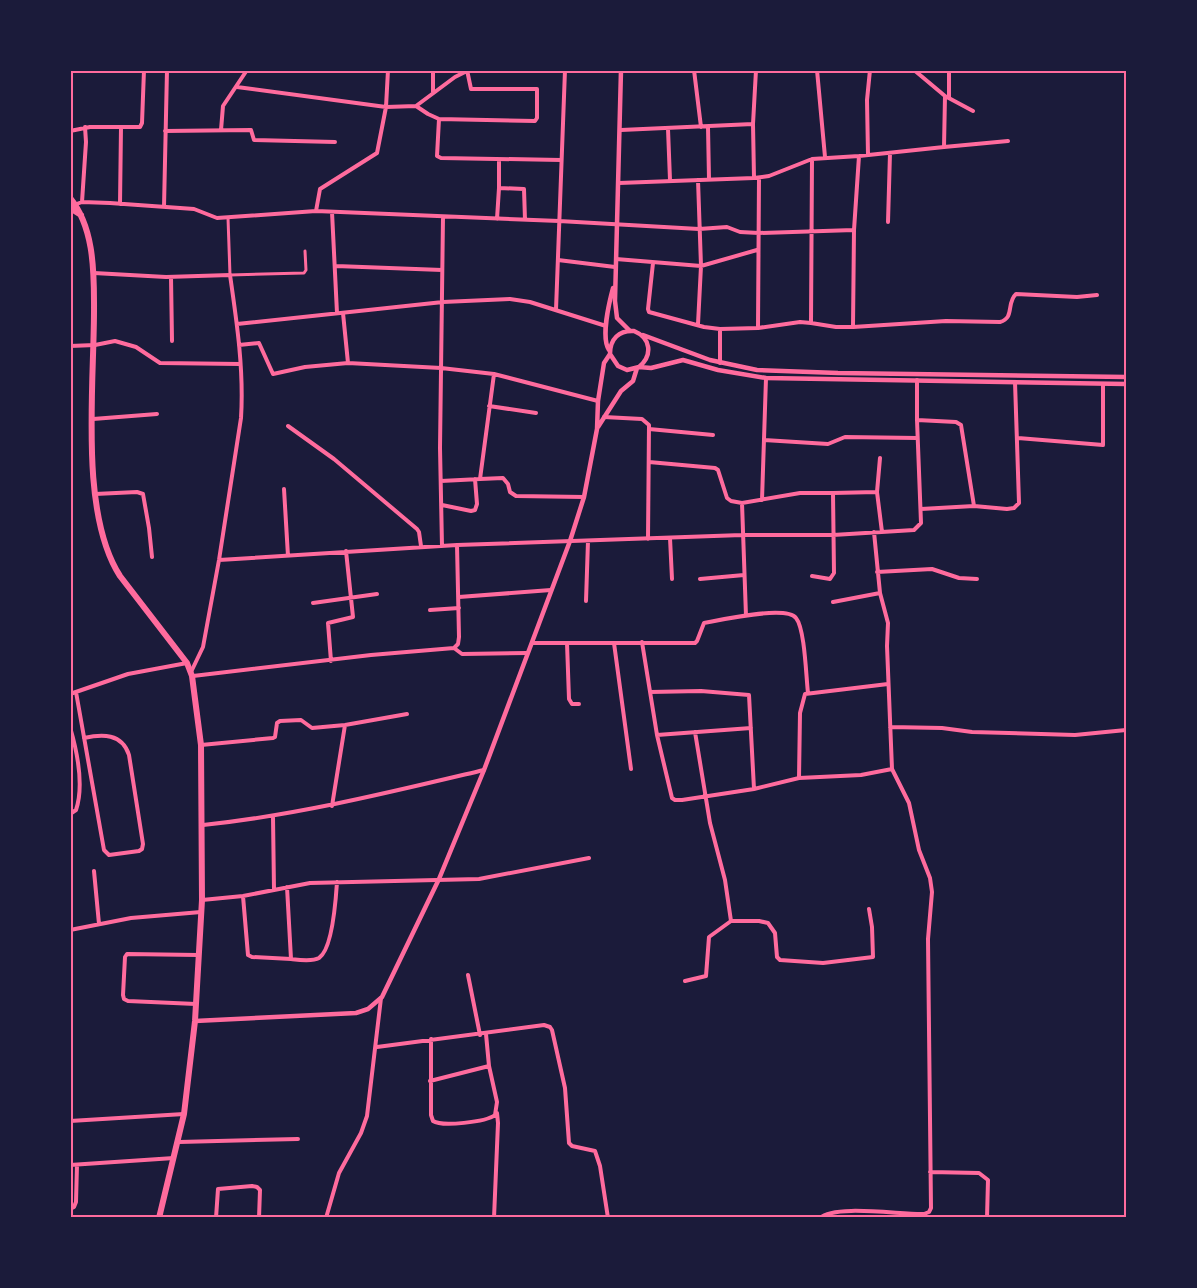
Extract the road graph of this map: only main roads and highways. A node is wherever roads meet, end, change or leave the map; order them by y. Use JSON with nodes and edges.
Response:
{"nodes":[{"id":1,"x":70,"y":198,"type":"edge"},
{"id":2,"x":74,"y":207,"type":"edge"},
{"id":3,"x":159,"y":1218,"type":"edge"}],
"edges":[{"from":1,"to":2,"type":"main road"},
{"from":2,"to":3,"type":"main road"}]}
